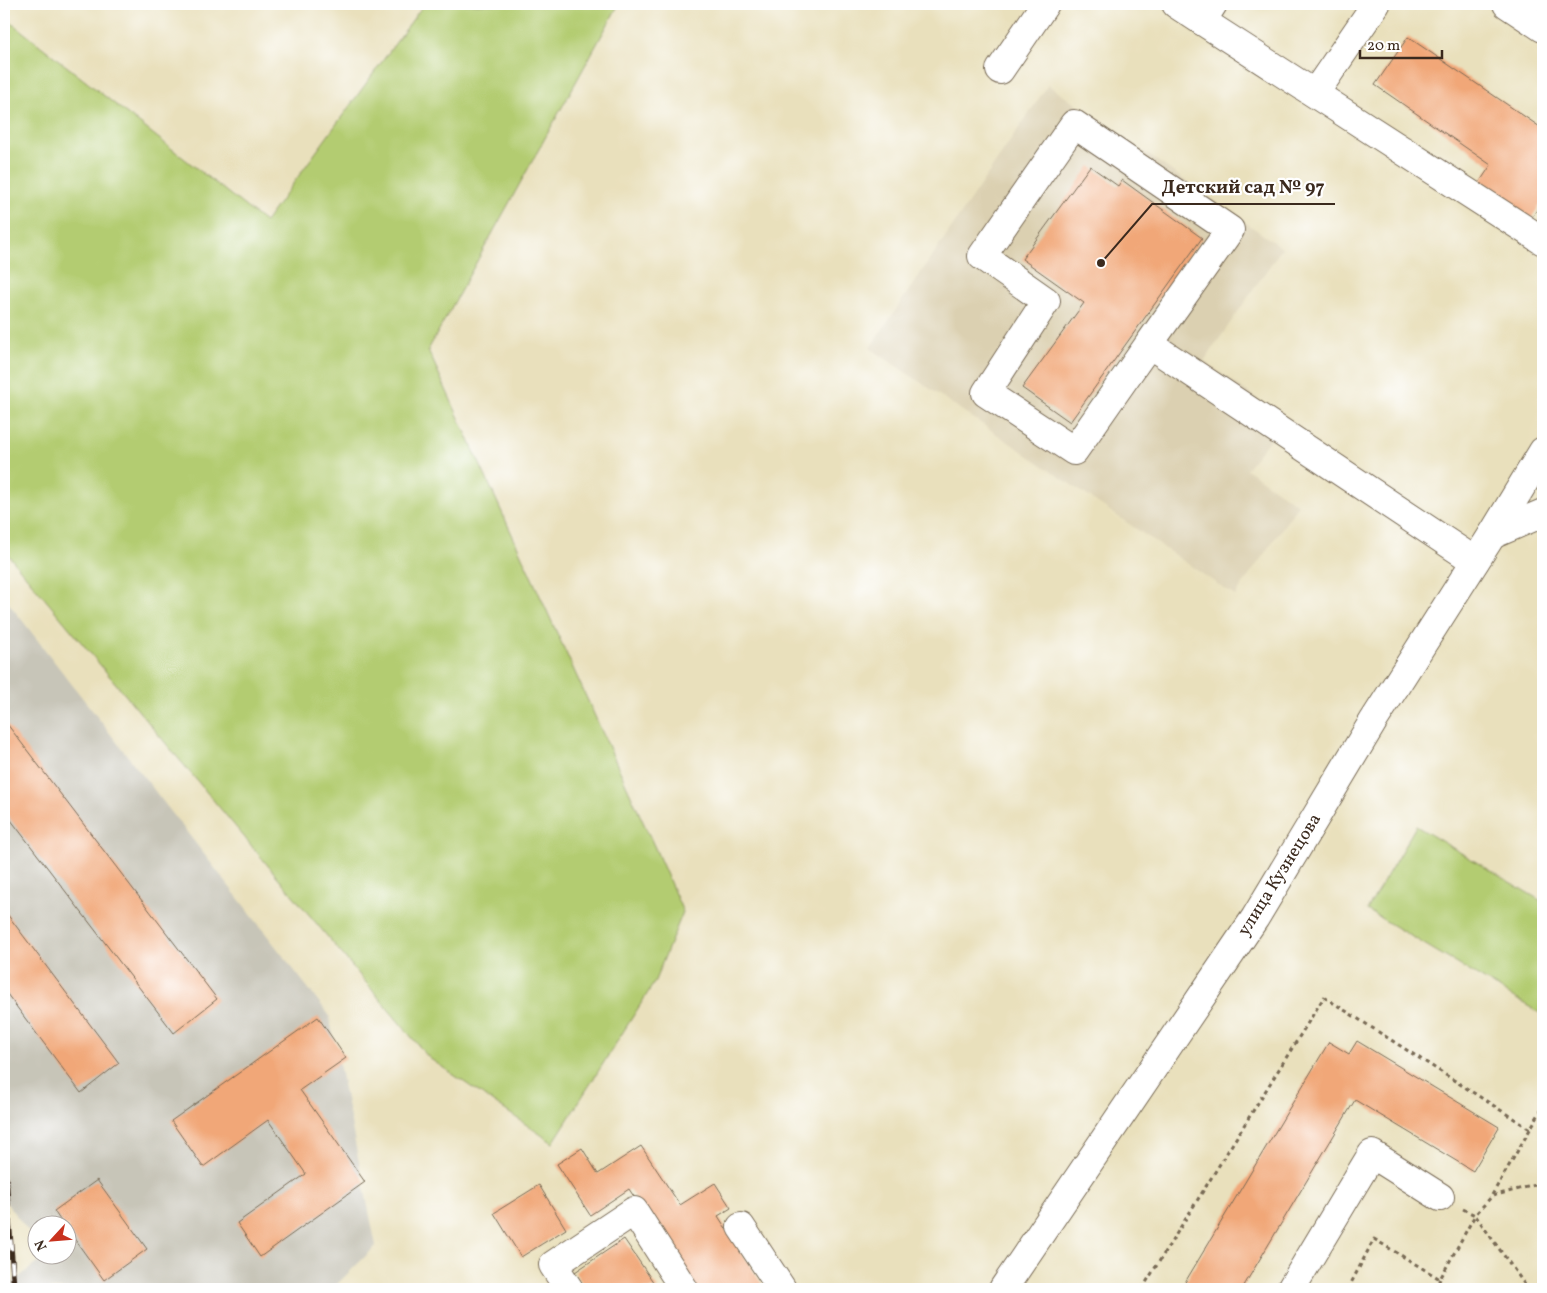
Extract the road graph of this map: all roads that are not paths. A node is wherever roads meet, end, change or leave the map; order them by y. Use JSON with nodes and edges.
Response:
{"nodes":[{"id":1,"x":1045,"y":4,"type":"edge"},
{"id":2,"x":1176,"y":4,"type":"edge"},
{"id":3,"x":1376,"y":4,"type":"edge"},
{"id":4,"x":1507,"y":4,"type":"edge"},
{"id":5,"x":1208,"y":12,"type":"edge"},
{"id":6,"x":1543,"y":28,"type":"edge"},
{"id":7,"x":1000,"y":70,"type":"dead end"},
{"id":8,"x":1316,"y":93,"type":"junction"},
{"id":9,"x":1543,"y":241,"type":"edge"},
{"id":10,"x":1149,"y":344,"type":"junction"},
{"id":11,"x":1543,"y":451,"type":"edge"},
{"id":12,"x":1543,"y":513,"type":"edge"},
{"id":13,"x":1492,"y":535,"type":"junction"},
{"id":14,"x":1475,"y":561,"type":"junction"},
{"id":15,"x":1440,"y":1197,"type":"road end"},
{"id":16,"x":741,"y":1227,"type":"dead end"},
{"id":17,"x":569,"y":1289,"type":"edge"},
{"id":18,"x":684,"y":1289,"type":"edge"},
{"id":19,"x":782,"y":1289,"type":"edge"},
{"id":20,"x":1003,"y":1289,"type":"edge"},
{"id":21,"x":1291,"y":1289,"type":"edge"}],
"edges":[{"from":1,"to":7,"type":"street"},
{"from":2,"to":5,"type":"street"},
{"from":3,"to":8,"type":"street"},
{"from":4,"to":6,"type":"street"},
{"from":5,"to":8,"type":"street"},
{"from":8,"to":9,"type":"street"},
{"from":10,"to":10,"type":"street"},
{"from":10,"to":14,"type":"street"},
{"from":11,"to":13,"type":"street","name":"улица Кузнецова"},
{"from":12,"to":13,"type":"street"},
{"from":13,"to":14,"type":"street","name":"улица Кузнецова"},
{"from":14,"to":20,"type":"street","name":"улица Кузнецова"},
{"from":15,"to":21,"type":"street"},
{"from":16,"to":19,"type":"street"},
{"from":17,"to":18,"type":"street"}]}
